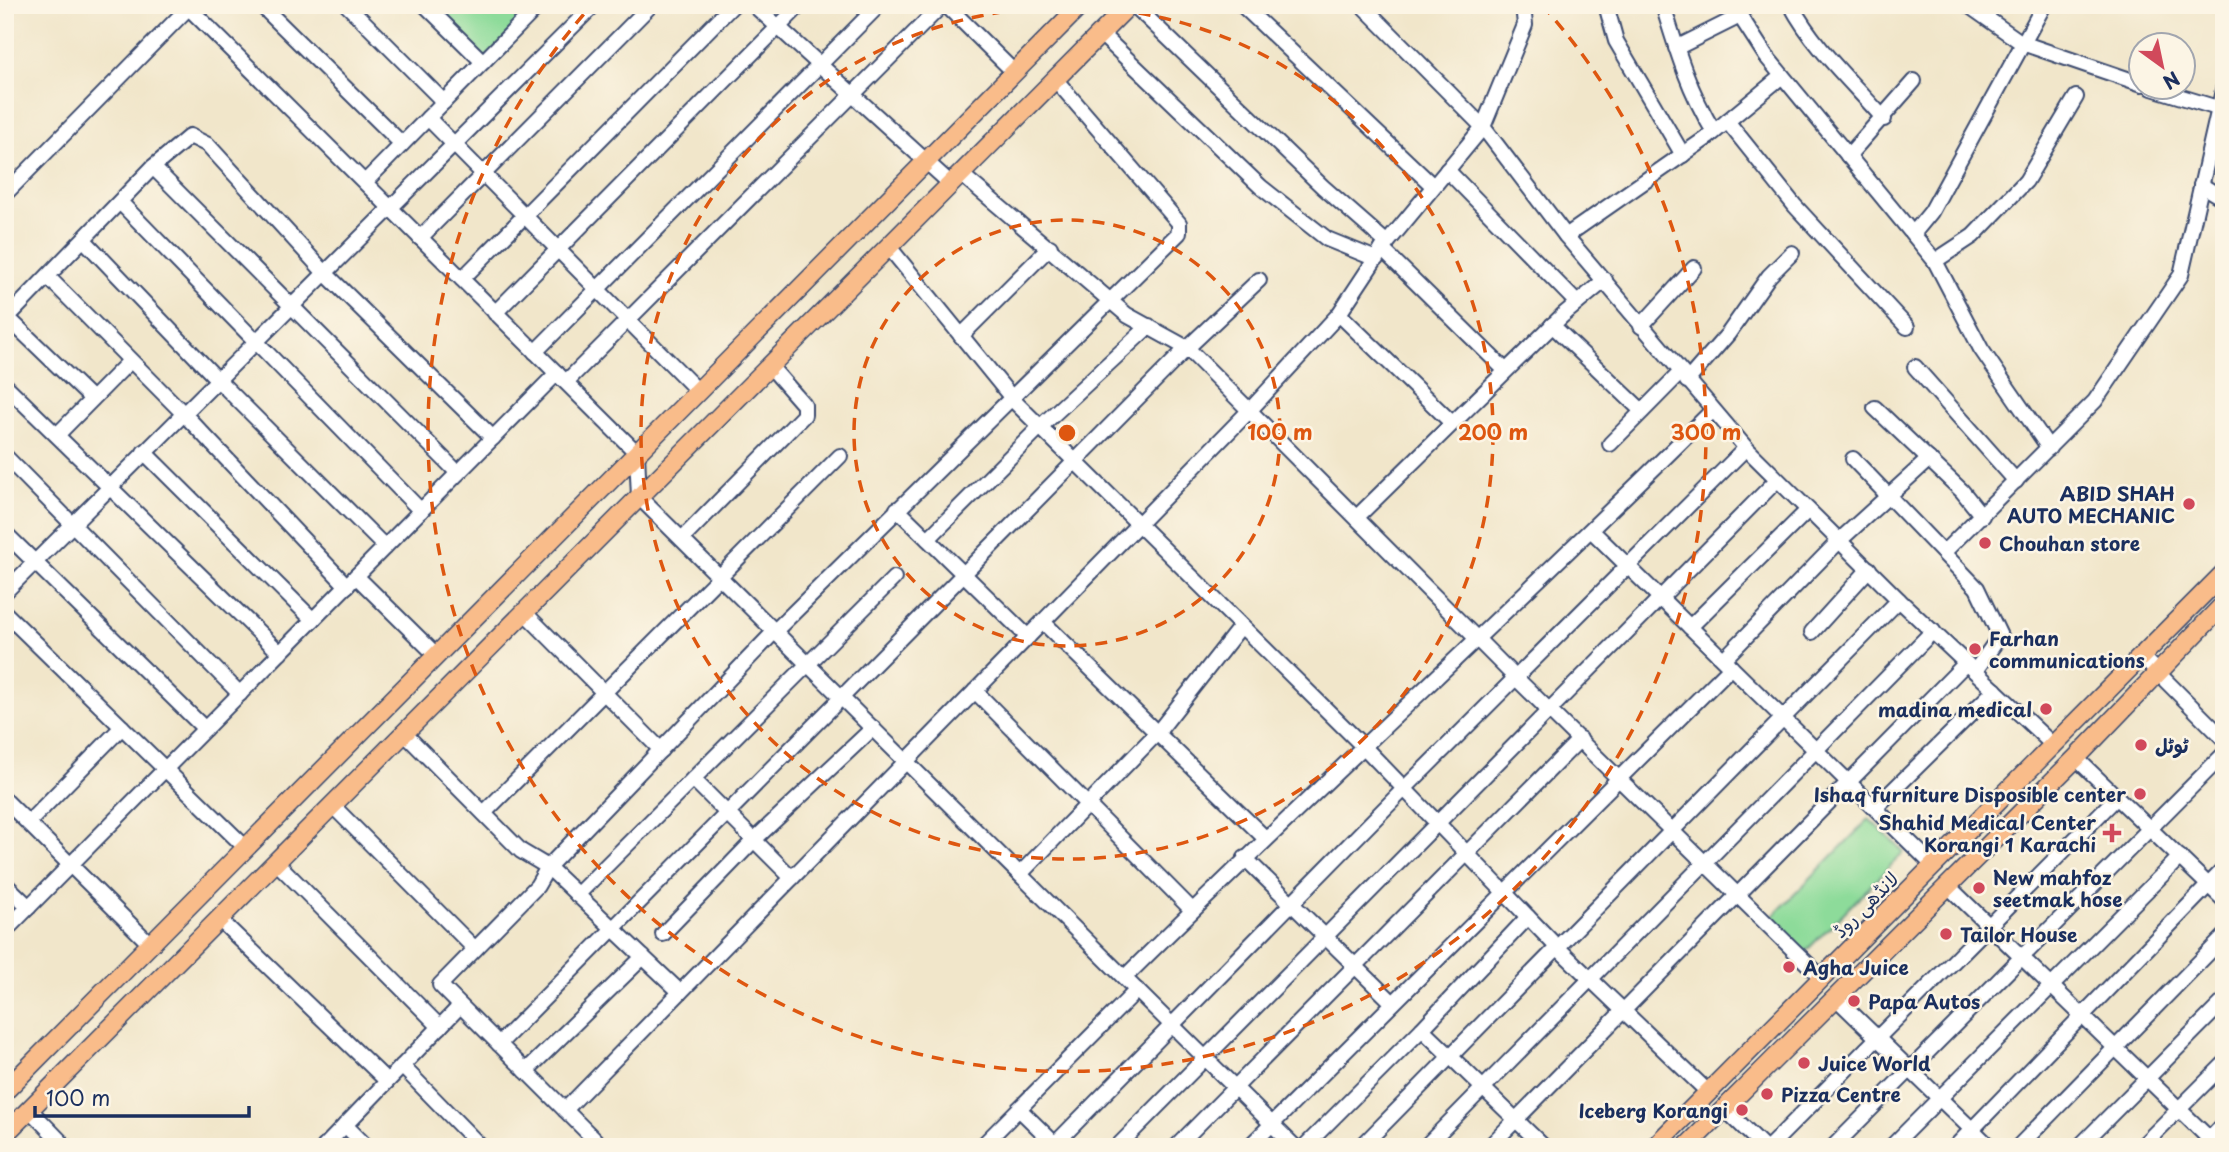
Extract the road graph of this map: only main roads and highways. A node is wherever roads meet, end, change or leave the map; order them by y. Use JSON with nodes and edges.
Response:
{"nodes":[{"id":1,"x":1081,"y":5,"type":"edge"},
{"id":2,"x":1129,"y":5,"type":"edge"},
{"id":3,"x":2224,"y":573,"type":"edge"},
{"id":4,"x":2224,"y":604,"type":"edge"},
{"id":5,"x":5,"y":1090,"type":"edge"},
{"id":6,"x":5,"y":1133,"type":"edge"},
{"id":7,"x":1654,"y":1147,"type":"edge"},
{"id":8,"x":1686,"y":1147,"type":"edge"}],
"edges":[{"from":1,"to":5,"type":"main road"},
{"from":2,"to":6,"type":"main road"},
{"from":3,"to":7,"type":"main road","name":"لانڈھی روڈ"},
{"from":4,"to":8,"type":"main road"}]}
